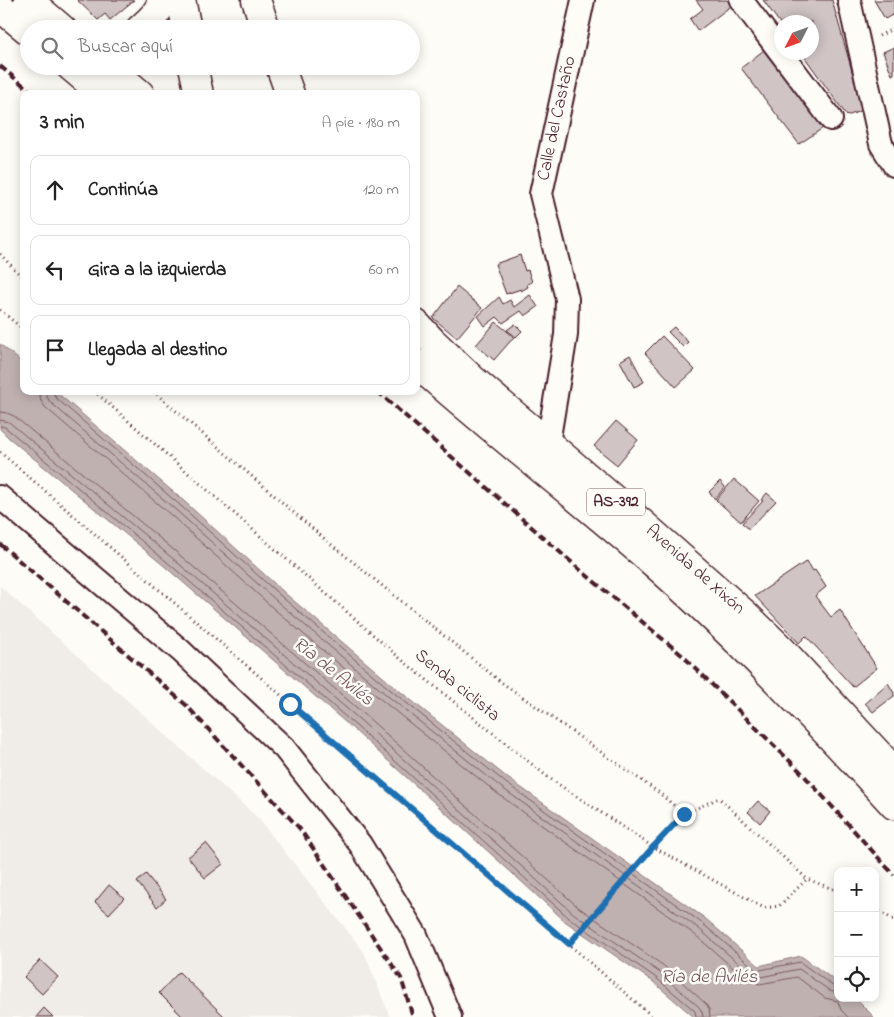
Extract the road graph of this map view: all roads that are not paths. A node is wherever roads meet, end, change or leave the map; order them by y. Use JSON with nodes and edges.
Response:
{"nodes":[{"id":1,"x":28,"y":0,"type":"edge"},
{"id":2,"x":162,"y":0,"type":"edge"},
{"id":3,"x":182,"y":0,"type":"edge"},
{"id":4,"x":256,"y":0,"type":"edge"},
{"id":5,"x":583,"y":0,"type":"edge"},
{"id":6,"x":741,"y":0,"type":"edge"},
{"id":7,"x":850,"y":0,"type":"edge"},
{"id":8,"x":0,"y":7,"type":"edge"},
{"id":9,"x":51,"y":20,"type":"edge"},
{"id":10,"x":150,"y":20,"type":"edge"},
{"id":11,"x":185,"y":20,"type":"edge"},
{"id":12,"x":263,"y":20,"type":"edge"},
{"id":13,"x":20,"y":24,"type":"edge"},
{"id":14,"x":81,"y":75,"type":"edge"},
{"id":15,"x":118,"y":75,"type":"edge"},
{"id":16,"x":283,"y":75,"type":"edge"},
{"id":17,"x":98,"y":90,"type":"edge"},
{"id":18,"x":135,"y":90,"type":"edge"},
{"id":19,"x":289,"y":90,"type":"edge"},
{"id":20,"x":831,"y":119,"type":"dead end"},
{"id":21,"x":894,"y":165,"type":"edge"},
{"id":22,"x":420,"y":328,"type":"edge"},
{"id":23,"x":420,"y":366,"type":"edge"},
{"id":24,"x":548,"y":443,"type":"junction"},
{"id":25,"x":0,"y":497,"type":"edge"},
{"id":26,"x":894,"y":771,"type":"edge"},
{"id":27,"x":894,"y":805,"type":"edge"},
{"id":28,"x":450,"y":1017,"type":"edge"}],
"edges":[{"from":1,"to":9,"type":"main road"},
{"from":2,"to":10,"type":"main road"},
{"from":3,"to":11,"type":"main road"},
{"from":4,"to":12,"type":"main road"},
{"from":5,"to":24,"type":"street","name":"Calle del Castaño"},
{"from":6,"to":20,"type":"street"},
{"from":7,"to":21,"type":"street"},
{"from":8,"to":13,"type":"main road"},
{"from":14,"to":17,"type":"main road"},
{"from":15,"to":18,"type":"main road"},
{"from":16,"to":19,"type":"main road"},
{"from":22,"to":24,"type":"main road","name":"Avenida de Xixón","number":"AS-392"},
{"from":23,"to":27,"type":"main road","name":"Avenida de Xixón","number":"AS-392"},
{"from":24,"to":26,"type":"main road","name":"Avenida de Xixón","number":"AS-392"},
{"from":25,"to":28,"type":"street"}]}
